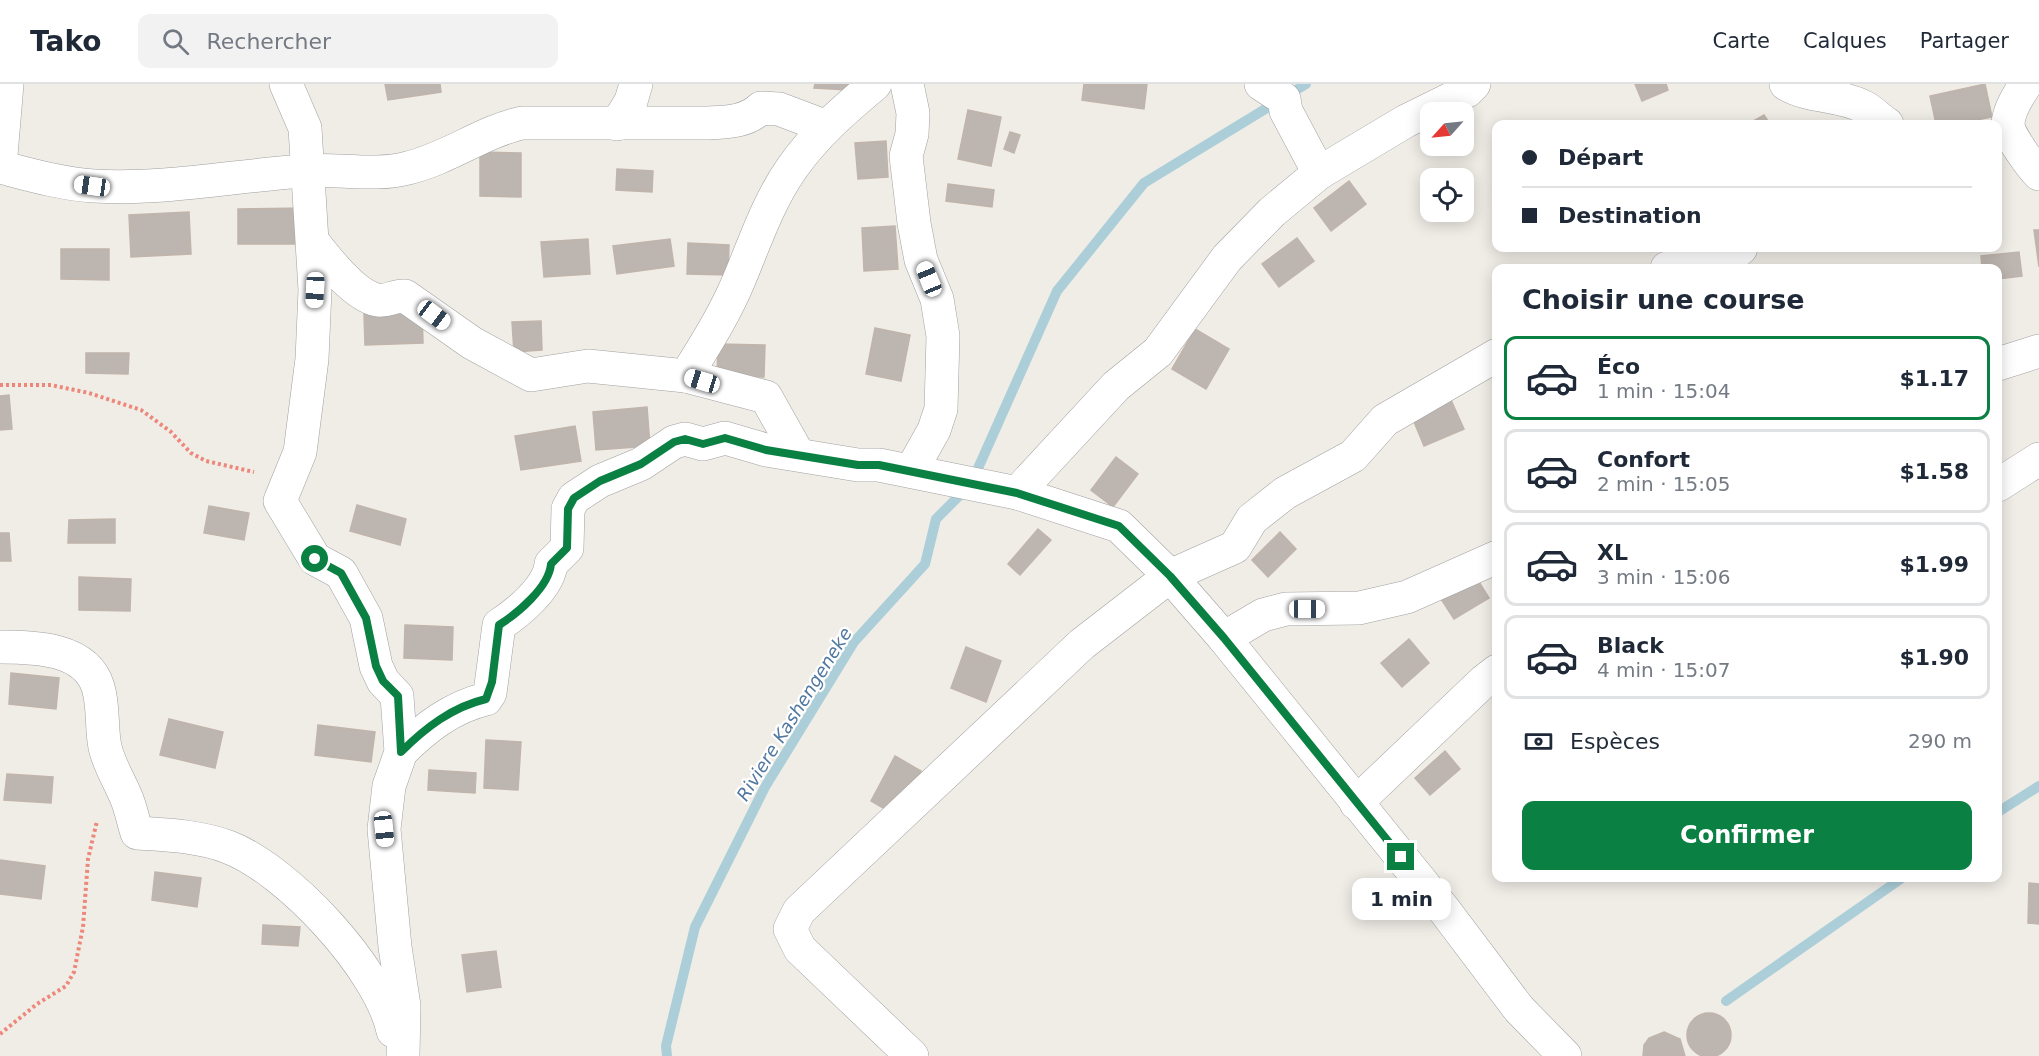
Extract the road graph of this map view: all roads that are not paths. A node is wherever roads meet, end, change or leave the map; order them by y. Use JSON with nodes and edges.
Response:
{"nodes":[{"id":1,"x":7,"y":84,"type":"edge"},
{"id":2,"x":286,"y":84,"type":"edge"},
{"id":3,"x":309,"y":84,"type":"edge"},
{"id":4,"x":636,"y":84,"type":"edge"},
{"id":5,"x":875,"y":84,"type":"edge"},
{"id":6,"x":907,"y":84,"type":"edge"},
{"id":7,"x":1261,"y":84,"type":"edge"},
{"id":8,"x":1474,"y":84,"type":"edge"},
{"id":9,"x":1786,"y":84,"type":"edge"},
{"id":10,"x":2026,"y":84,"type":"edge"},
{"id":11,"x":1882,"y":120,"type":"edge"},
{"id":12,"x":617,"y":124,"type":"junction"},
{"id":13,"x":824,"y":126,"type":"junction"},
{"id":14,"x":306,"y":128,"type":"junction"},
{"id":15,"x":2007,"y":143,"type":"edge"},
{"id":16,"x":0,"y":167,"type":"edge"},
{"id":17,"x":306,"y":171,"type":"junction"},
{"id":18,"x":1319,"y":173,"type":"junction"},
{"id":19,"x":2039,"y":174,"type":"edge"},
{"id":20,"x":314,"y":243,"type":"junction"},
{"id":21,"x":1736,"y":252,"type":"edge"},
{"id":22,"x":1717,"y":264,"type":"edge"},
{"id":23,"x":2039,"y":351,"type":"edge"},
{"id":24,"x":1492,"y":358,"type":"edge"},
{"id":25,"x":2002,"y":363,"type":"edge"},
{"id":26,"x":686,"y":376,"type":"junction"},
{"id":27,"x":798,"y":454,"type":"junction"},
{"id":28,"x":2039,"y":459,"type":"edge"},
{"id":29,"x":911,"y":471,"type":"junction"},
{"id":30,"x":2002,"y":482,"type":"edge"},
{"id":31,"x":1017,"y":493,"type":"junction"},
{"id":32,"x":1492,"y":559,"type":"edge"},
{"id":33,"x":1170,"y":576,"type":"junction"},
{"id":34,"x":1224,"y":638,"type":"junction"},
{"id":35,"x":0,"y":646,"type":"edge"},
{"id":36,"x":1492,"y":675,"type":"edge"},
{"id":37,"x":401,"y":752,"type":"junction"},
{"id":38,"x":1356,"y":803,"type":"junction"},
{"id":39,"x":401,"y":1056,"type":"edge"},
{"id":40,"x":912,"y":1056,"type":"edge"},
{"id":41,"x":1565,"y":1056,"type":"edge"}],
"edges":[{"from":1,"to":16,"type":"street"},
{"from":2,"to":14,"type":"street"},
{"from":3,"to":14,"type":"street"},
{"from":4,"to":12,"type":"street"},
{"from":5,"to":13,"type":"street"},
{"from":6,"to":29,"type":"street"},
{"from":7,"to":18,"type":"street"},
{"from":8,"to":18,"type":"street"},
{"from":9,"to":11,"type":"street"},
{"from":10,"to":15,"type":"street"},
{"from":12,"to":13,"type":"street"},
{"from":12,"to":17,"type":"street"},
{"from":13,"to":26,"type":"street"},
{"from":14,"to":17,"type":"street"},
{"from":15,"to":19,"type":"street"},
{"from":16,"to":17,"type":"street"},
{"from":17,"to":20,"type":"street"},
{"from":18,"to":31,"type":"street"},
{"from":20,"to":26,"type":"street"},
{"from":20,"to":37,"type":"street"},
{"from":21,"to":22,"type":"street"},
{"from":23,"to":25,"type":"street"},
{"from":24,"to":33,"type":"street"},
{"from":26,"to":27,"type":"street"},
{"from":27,"to":29,"type":"street"},
{"from":27,"to":37,"type":"street"},
{"from":28,"to":30,"type":"street"},
{"from":29,"to":31,"type":"street"},
{"from":31,"to":33,"type":"street"},
{"from":32,"to":34,"type":"street"},
{"from":33,"to":34,"type":"street"},
{"from":33,"to":40,"type":"street"},
{"from":34,"to":38,"type":"street"},
{"from":35,"to":39,"type":"street"},
{"from":36,"to":38,"type":"street"},
{"from":37,"to":39,"type":"street"},
{"from":38,"to":41,"type":"street"}]}
